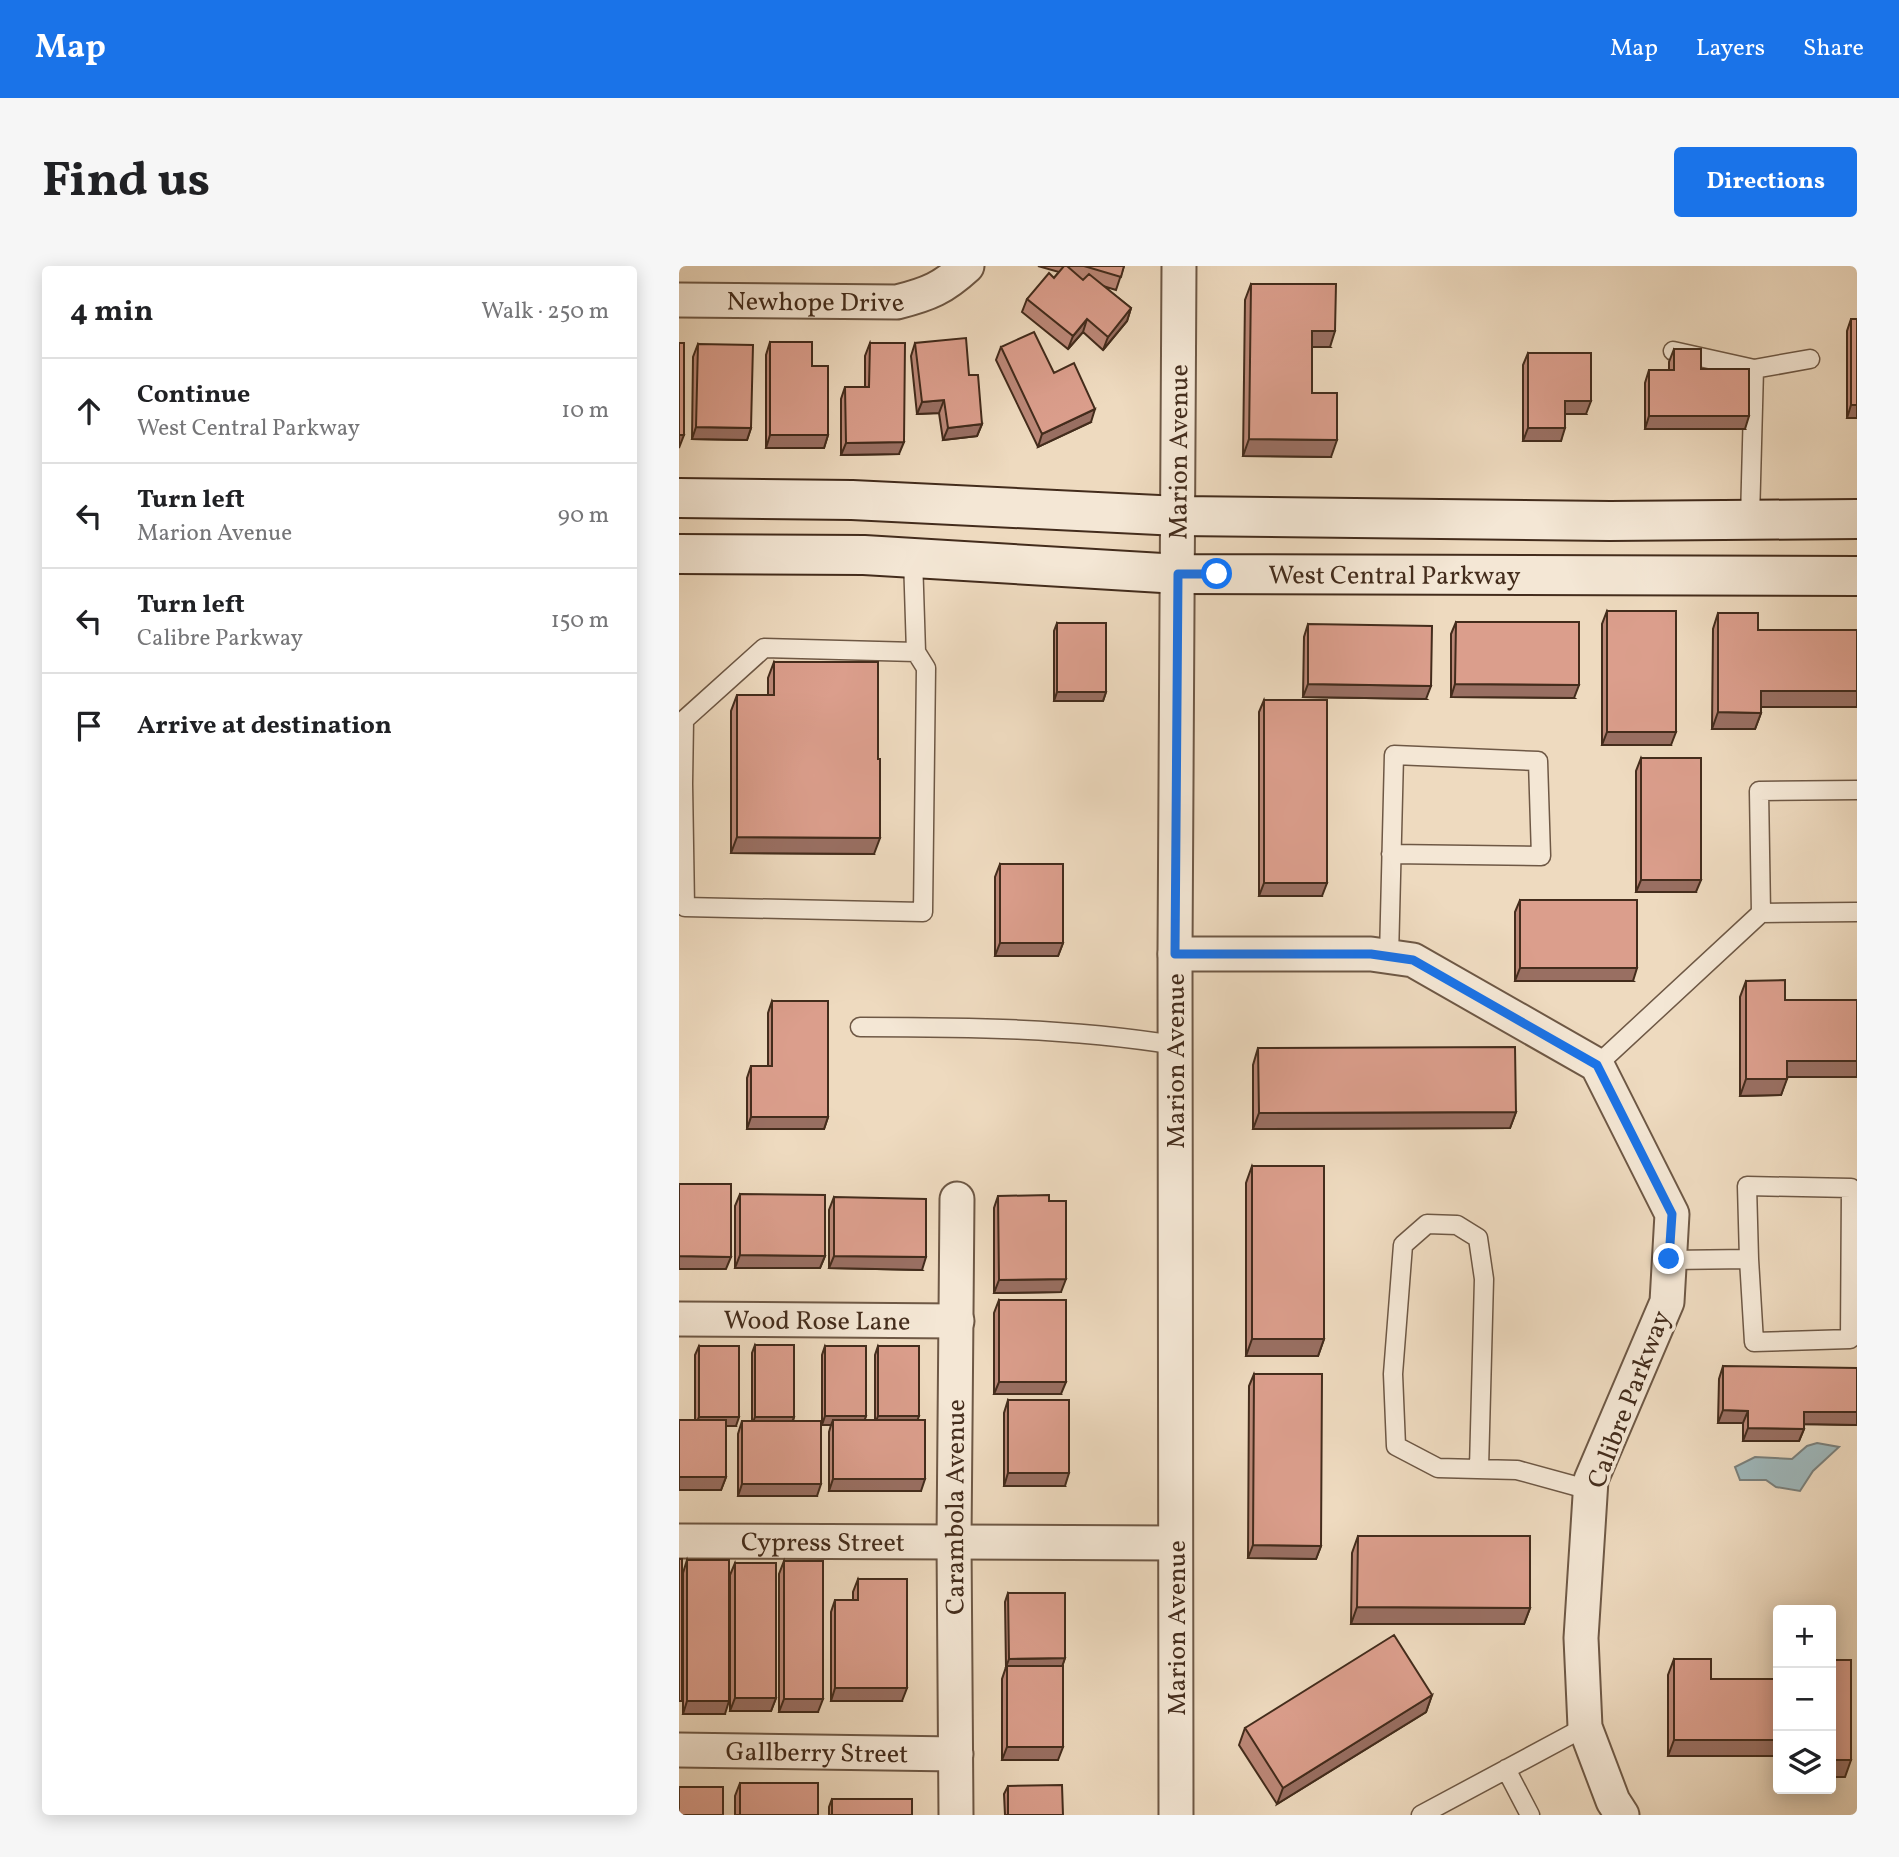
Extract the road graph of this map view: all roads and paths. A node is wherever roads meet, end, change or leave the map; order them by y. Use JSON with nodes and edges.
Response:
{"nodes":[{"id":1,"x":1178,"y":266,"type":"edge"},
{"id":2,"x":958,"y":275,"type":"edge"},
{"id":3,"x":679,"y":300,"type":"edge"},
{"id":4,"x":1673,"y":351,"type":"edge"},
{"id":5,"x":1809,"y":359,"type":"dead end"},
{"id":6,"x":1754,"y":369,"type":"junction"},
{"id":7,"x":679,"y":498,"type":"edge"},
{"id":8,"x":1179,"y":516,"type":"junction"},
{"id":9,"x":1750,"y":519,"type":"junction"},
{"id":10,"x":1857,"y":519,"type":"edge"},
{"id":11,"x":679,"y":554,"type":"edge"},
{"id":12,"x":913,"y":558,"type":"junction"},
{"id":13,"x":1178,"y":574,"type":"junction"},
{"id":14,"x":1857,"y":576,"type":"edge"},
{"id":15,"x":916,"y":652,"type":"junction"},
{"id":16,"x":681,"y":784,"type":"edge"},
{"id":17,"x":1857,"y":790,"type":"edge"},
{"id":18,"x":1391,"y":854,"type":"junction"},
{"id":19,"x":1857,"y":912,"type":"edge"},
{"id":20,"x":1761,"y":913,"type":"junction"},
{"id":21,"x":1175,"y":954,"type":"junction"},
{"id":22,"x":1389,"y":957,"type":"junction"},
{"id":23,"x":860,"y":1027,"type":"dead end"},
{"id":24,"x":1175,"y":1045,"type":"junction"},
{"id":25,"x":1597,"y":1065,"type":"junction"},
{"id":26,"x":957,"y":1199,"type":"dead end"},
{"id":27,"x":1669,"y":1259,"type":"junction"},
{"id":28,"x":1749,"y":1259,"type":"junction"},
{"id":29,"x":679,"y":1320,"type":"edge"},
{"id":30,"x":957,"y":1321,"type":"junction"},
{"id":31,"x":1479,"y":1468,"type":"junction"},
{"id":32,"x":1590,"y":1490,"type":"junction"},
{"id":33,"x":679,"y":1541,"type":"edge"},
{"id":34,"x":954,"y":1541,"type":"junction"},
{"id":35,"x":1175,"y":1543,"type":"junction"},
{"id":36,"x":1585,"y":1727,"type":"junction"},
{"id":37,"x":679,"y":1750,"type":"edge"},
{"id":38,"x":956,"y":1754,"type":"junction"},
{"id":39,"x":1506,"y":1769,"type":"junction"},
{"id":40,"x":956,"y":1815,"type":"edge"},
{"id":41,"x":1176,"y":1815,"type":"edge"},
{"id":42,"x":1421,"y":1815,"type":"edge"},
{"id":43,"x":1530,"y":1815,"type":"edge"},
{"id":44,"x":1622,"y":1815,"type":"edge"}],
"edges":[{"from":1,"to":8,"type":"street","name":"Marion Avenue"},
{"from":2,"to":3,"type":"street","name":"Newhope Drive"},
{"from":4,"to":6,"type":"lane"},
{"from":5,"to":6,"type":"lane"},
{"from":6,"to":9,"type":"lane"},
{"from":7,"to":8,"type":"main road"},
{"from":8,"to":9,"type":"main road"},
{"from":8,"to":13,"type":"street","name":"Marion Avenue"},
{"from":9,"to":10,"type":"main road"},
{"from":11,"to":12,"type":"main road","name":"West Central Parkway"},
{"from":12,"to":13,"type":"main road","name":"West Central Parkway"},
{"from":12,"to":15,"type":"lane"},
{"from":13,"to":14,"type":"main road","name":"West Central Parkway"},
{"from":13,"to":21,"type":"street","name":"Marion Avenue"},
{"from":15,"to":16,"type":"lane"},
{"from":15,"to":16,"type":"lane"},
{"from":17,"to":20,"type":"lane"},
{"from":18,"to":18,"type":"lane"},
{"from":18,"to":22,"type":"lane"},
{"from":19,"to":20,"type":"lane"},
{"from":20,"to":25,"type":"lane"},
{"from":21,"to":22,"type":"street"},
{"from":21,"to":24,"type":"street","name":"Marion Avenue"},
{"from":22,"to":25,"type":"street"},
{"from":23,"to":24,"type":"lane"},
{"from":24,"to":35,"type":"street","name":"Marion Avenue"},
{"from":25,"to":27,"type":"street","name":"Calibre Parkway"},
{"from":26,"to":30,"type":"street","name":"Carambola Avenue"},
{"from":27,"to":28,"type":"lane"},
{"from":27,"to":32,"type":"street","name":"Calibre Parkway"},
{"from":28,"to":28,"type":"lane"},
{"from":29,"to":30,"type":"street","name":"Wood Rose Lane"},
{"from":30,"to":34,"type":"street","name":"Carambola Avenue"},
{"from":31,"to":31,"type":"lane"},
{"from":31,"to":32,"type":"lane"},
{"from":32,"to":36,"type":"street","name":"Calibre Parkway"},
{"from":33,"to":34,"type":"street","name":"Cypress Street"},
{"from":34,"to":35,"type":"street","name":"Cypress Street"},
{"from":34,"to":38,"type":"street","name":"Carambola Avenue"},
{"from":35,"to":41,"type":"street","name":"Marion Avenue"},
{"from":36,"to":39,"type":"lane"},
{"from":36,"to":44,"type":"street","name":"Calibre Parkway"},
{"from":37,"to":38,"type":"street","name":"Gallberry Street"},
{"from":38,"to":40,"type":"street","name":"Carambola Avenue"},
{"from":39,"to":42,"type":"lane"},
{"from":39,"to":43,"type":"lane"}]}
